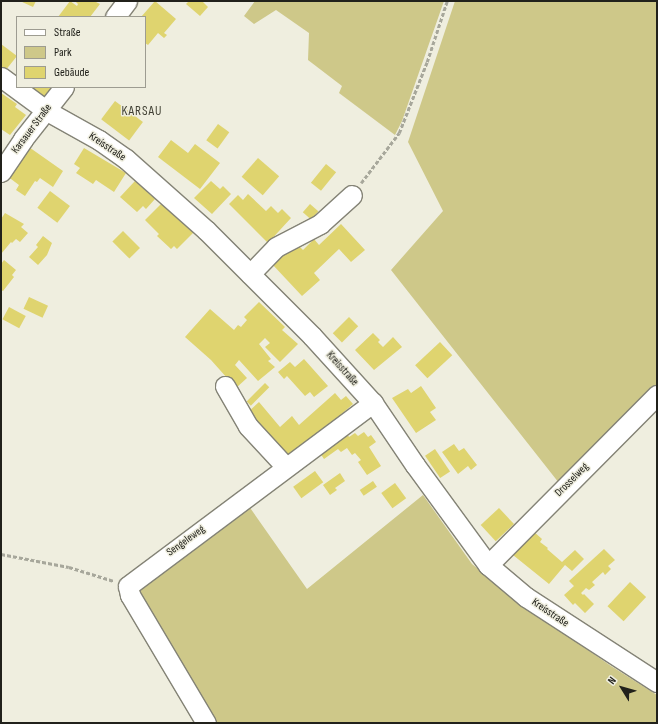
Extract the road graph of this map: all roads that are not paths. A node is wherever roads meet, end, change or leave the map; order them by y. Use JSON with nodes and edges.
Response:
{"nodes":[{"id":1,"x":127,"y":1,"type":"edge"},
{"id":2,"x":116,"y":16,"type":"edge"},
{"id":3,"x":1,"y":77,"type":"edge"},
{"id":4,"x":63,"y":88,"type":"edge"},
{"id":5,"x":47,"y":111,"type":"junction"},
{"id":6,"x":1,"y":172,"type":"edge"},
{"id":7,"x":352,"y":195,"type":"road end"},
{"id":8,"x":250,"y":274,"type":"junction"},
{"id":9,"x":225,"y":386,"type":"dead end"},
{"id":10,"x":657,"y":396,"type":"edge"},
{"id":11,"x":373,"y":403,"type":"junction"},
{"id":12,"x":286,"y":467,"type":"junction"},
{"id":13,"x":488,"y":565,"type":"junction"},
{"id":14,"x":657,"y":682,"type":"edge"},
{"id":15,"x":206,"y":723,"type":"edge"}],
"edges":[{"from":1,"to":2,"type":"street"},
{"from":3,"to":5,"type":"street","name":"Kreisstraße"},
{"from":4,"to":5,"type":"street","name":"Karsauer Straße"},
{"from":5,"to":6,"type":"street","name":"Karsauer Straße"},
{"from":5,"to":8,"type":"street","name":"Kreisstraße"},
{"from":7,"to":8,"type":"street"},
{"from":8,"to":11,"type":"street","name":"Kreisstraße"},
{"from":9,"to":12,"type":"street"},
{"from":10,"to":13,"type":"street","name":"Drosselweg"},
{"from":11,"to":12,"type":"street","name":"Sengeleweg"},
{"from":11,"to":13,"type":"street","name":"Kreisstraße"},
{"from":12,"to":15,"type":"street","name":"Sengeleweg"},
{"from":13,"to":14,"type":"street","name":"Kreisstraße"}]}
